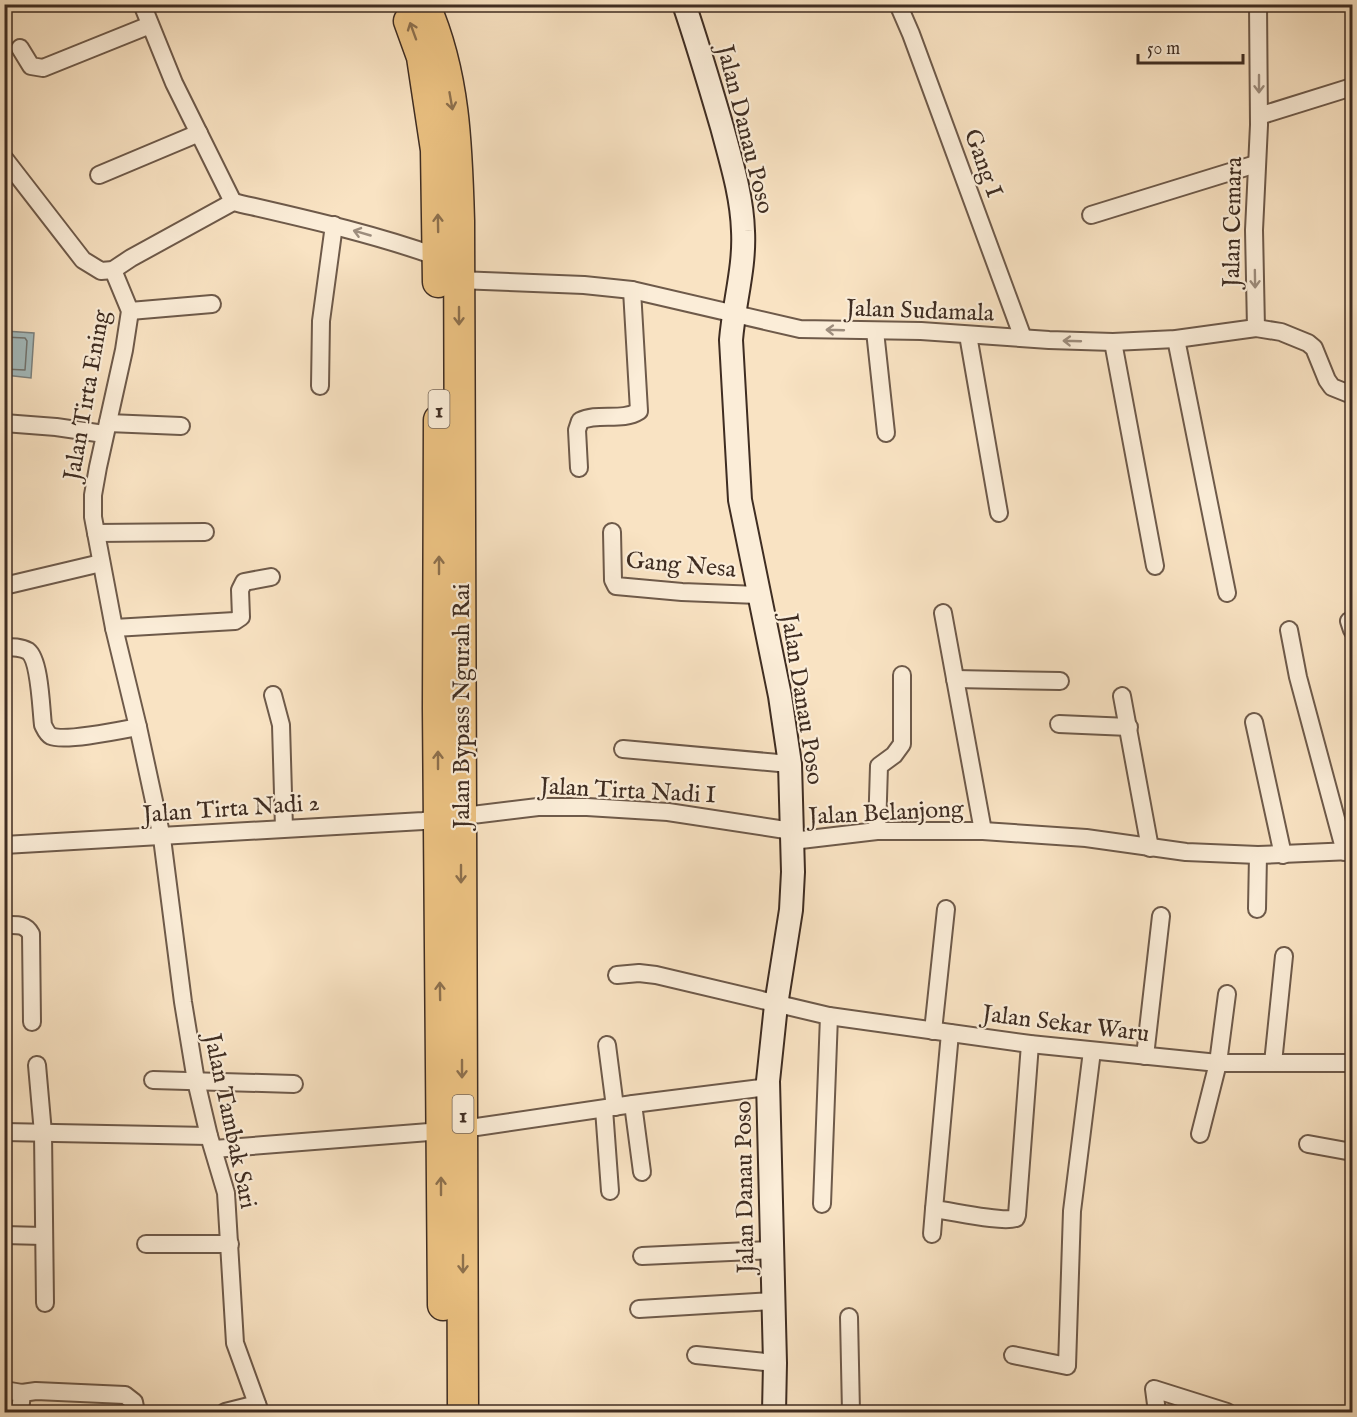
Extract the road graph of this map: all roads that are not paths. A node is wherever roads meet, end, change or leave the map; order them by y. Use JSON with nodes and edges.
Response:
{"nodes":[{"id":1,"x":142,"y":4,"type":"edge"},
{"id":2,"x":403,"y":4,"type":"edge"},
{"id":3,"x":424,"y":4,"type":"edge"},
{"id":4,"x":684,"y":4,"type":"edge"},
{"id":5,"x":898,"y":4,"type":"edge"},
{"id":6,"x":1261,"y":6,"type":"edge"},
{"id":7,"x":150,"y":25,"type":"junction"},
{"id":8,"x":20,"y":48,"type":"dead end"},
{"id":9,"x":1353,"y":87,"type":"edge"},
{"id":10,"x":1259,"y":116,"type":"junction"},
{"id":11,"x":199,"y":133,"type":"junction"},
{"id":12,"x":4,"y":158,"type":"edge"},
{"id":13,"x":1256,"y":164,"type":"junction"},
{"id":14,"x":99,"y":175,"type":"dead end"},
{"id":15,"x":233,"y":202,"type":"junction"},
{"id":16,"x":1091,"y":215,"type":"dead end"},
{"id":17,"x":334,"y":225,"type":"junction"},
{"id":18,"x":438,"y":257,"type":"junction"},
{"id":19,"x":113,"y":270,"type":"junction"},
{"id":20,"x":458,"y":280,"type":"junction"},
{"id":21,"x":632,"y":290,"type":"junction"},
{"id":22,"x":212,"y":304,"type":"dead end"},
{"id":23,"x":130,"y":310,"type":"junction"},
{"id":24,"x":733,"y":314,"type":"junction"},
{"id":25,"x":1256,"y":328,"type":"junction"},
{"id":26,"x":875,"y":331,"type":"junction"},
{"id":27,"x":968,"y":335,"type":"junction"},
{"id":28,"x":1023,"y":338,"type":"junction"},
{"id":29,"x":1176,"y":339,"type":"junction"},
{"id":30,"x":1113,"y":342,"type":"junction"},
{"id":31,"x":321,"y":386,"type":"dead end"},
{"id":32,"x":1353,"y":395,"type":"edge"},
{"id":33,"x":4,"y":423,"type":"edge"},
{"id":34,"x":181,"y":426,"type":"dead end"},
{"id":35,"x":106,"y":429,"type":"junction"},
{"id":36,"x":886,"y":433,"type":"dead end"},
{"id":37,"x":579,"y":468,"type":"dead end"},
{"id":38,"x":999,"y":513,"type":"dead end"},
{"id":39,"x":205,"y":532,"type":"dead end"},
{"id":40,"x":612,"y":532,"type":"dead end"},
{"id":41,"x":96,"y":533,"type":"junction"},
{"id":42,"x":101,"y":562,"type":"junction"},
{"id":43,"x":1155,"y":566,"type":"dead end"},
{"id":44,"x":271,"y":577,"type":"dead end"},
{"id":45,"x":4,"y":586,"type":"edge"},
{"id":46,"x":1227,"y":593,"type":"dead end"},
{"id":47,"x":758,"y":595,"type":"junction"},
{"id":48,"x":944,"y":613,"type":"dead end"},
{"id":49,"x":114,"y":628,"type":"junction"},
{"id":50,"x":1289,"y":630,"type":"dead end"},
{"id":51,"x":4,"y":647,"type":"edge"},
{"id":52,"x":902,"y":675,"type":"dead end"},
{"id":53,"x":955,"y":679,"type":"junction"},
{"id":54,"x":1060,"y":681,"type":"dead end"},
{"id":55,"x":273,"y":695,"type":"dead end"},
{"id":56,"x":1122,"y":696,"type":"dead end"},
{"id":57,"x":1254,"y":722,"type":"dead end"},
{"id":58,"x":1059,"y":724,"type":"dead end"},
{"id":59,"x":138,"y":727,"type":"junction"},
{"id":60,"x":1129,"y":727,"type":"junction"},
{"id":61,"x":623,"y":749,"type":"dead end"},
{"id":62,"x":790,"y":764,"type":"junction"},
{"id":63,"x":449,"y":817,"type":"junction"},
{"id":64,"x":284,"y":828,"type":"junction"},
{"id":65,"x":877,"y":831,"type":"junction"},
{"id":66,"x":983,"y":831,"type":"junction"},
{"id":67,"x":792,"y":836,"type":"junction"},
{"id":68,"x":162,"y":838,"type":"junction"},
{"id":69,"x":4,"y":845,"type":"edge"},
{"id":70,"x":1150,"y":848,"type":"junction"},
{"id":71,"x":1349,"y":852,"type":"edge"},
{"id":72,"x":1258,"y":855,"type":"junction"},
{"id":73,"x":1282,"y":855,"type":"junction"},
{"id":74,"x":946,"y":909,"type":"dead end"},
{"id":75,"x":1257,"y":909,"type":"dead end"},
{"id":76,"x":1161,"y":916,"type":"dead end"},
{"id":77,"x":4,"y":926,"type":"edge"},
{"id":78,"x":1284,"y":956,"type":"dead end"},
{"id":79,"x":616,"y":975,"type":"dead end"},
{"id":80,"x":1227,"y":994,"type":"dead end"},
{"id":81,"x":776,"y":1005,"type":"junction"},
{"id":82,"x":829,"y":1016,"type":"junction"},
{"id":83,"x":32,"y":1022,"type":"dead end"},
{"id":84,"x":933,"y":1031,"type":"junction"},
{"id":85,"x":950,"y":1033,"type":"junction"},
{"id":86,"x":1030,"y":1044,"type":"junction"},
{"id":87,"x":608,"y":1045,"type":"dead end"},
{"id":88,"x":1092,"y":1051,"type":"junction"},
{"id":89,"x":1145,"y":1056,"type":"junction"},
{"id":90,"x":1218,"y":1063,"type":"junction"},
{"id":91,"x":1273,"y":1063,"type":"junction"},
{"id":92,"x":1353,"y":1063,"type":"edge"},
{"id":93,"x":37,"y":1065,"type":"dead end"},
{"id":94,"x":153,"y":1080,"type":"dead end"},
{"id":95,"x":196,"y":1081,"type":"junction"},
{"id":96,"x":294,"y":1084,"type":"dead end"},
{"id":97,"x":768,"y":1088,"type":"junction"},
{"id":98,"x":633,"y":1104,"type":"junction"},
{"id":99,"x":609,"y":1108,"type":"junction"},
{"id":100,"x":452,"y":1130,"type":"junction"},
{"id":101,"x":4,"y":1132,"type":"edge"},
{"id":102,"x":43,"y":1133,"type":"junction"},
{"id":103,"x":1200,"y":1134,"type":"dead end"},
{"id":104,"x":211,"y":1142,"type":"junction"},
{"id":105,"x":1308,"y":1144,"type":"dead end"},
{"id":106,"x":1353,"y":1152,"type":"edge"},
{"id":107,"x":642,"y":1172,"type":"dead end"},
{"id":108,"x":610,"y":1191,"type":"dead end"},
{"id":109,"x":822,"y":1204,"type":"dead end"},
{"id":110,"x":934,"y":1209,"type":"junction"},
{"id":111,"x":932,"y":1234,"type":"dead end"},
{"id":112,"x":4,"y":1235,"type":"edge"},
{"id":113,"x":43,"y":1236,"type":"junction"},
{"id":114,"x":146,"y":1244,"type":"dead end"},
{"id":115,"x":230,"y":1244,"type":"junction"},
{"id":116,"x":772,"y":1250,"type":"junction"},
{"id":117,"x":642,"y":1256,"type":"dead end"},
{"id":118,"x":773,"y":1301,"type":"junction"},
{"id":119,"x":45,"y":1303,"type":"dead end"},
{"id":120,"x":639,"y":1309,"type":"dead end"},
{"id":121,"x":849,"y":1317,"type":"dead end"},
{"id":122,"x":696,"y":1354,"type":"dead end"},
{"id":123,"x":1013,"y":1354,"type":"dead end"},
{"id":124,"x":775,"y":1363,"type":"junction"},
{"id":125,"x":4,"y":1390,"type":"edge"},
{"id":126,"x":22,"y":1393,"type":"junction"},
{"id":127,"x":258,"y":1408,"type":"edge"},
{"id":128,"x":20,"y":1413,"type":"edge"},
{"id":129,"x":136,"y":1413,"type":"edge"},
{"id":130,"x":225,"y":1413,"type":"edge"},
{"id":131,"x":443,"y":1413,"type":"edge"},
{"id":132,"x":463,"y":1413,"type":"edge"},
{"id":133,"x":774,"y":1413,"type":"edge"},
{"id":134,"x":851,"y":1413,"type":"edge"},
{"id":135,"x":1157,"y":1413,"type":"edge"},
{"id":136,"x":1227,"y":1413,"type":"edge"}],
"edges":[{"from":1,"to":7,"type":"street"},
{"from":18,"to":2,"type":"highway","name":"Jalan Bypass Ngurah Rai","number":"1","one_way":true},
{"from":3,"to":20,"type":"highway","name":"Jalan Bypass Ngurah Rai","number":"1","one_way":true},
{"from":4,"to":24,"type":"street","name":"Jalan Danau Poso"},
{"from":5,"to":28,"type":"street","name":"Gang I"},
{"from":6,"to":10,"type":"street","name":"Jalan Cemara","one_way":true},
{"from":7,"to":8,"type":"street"},
{"from":7,"to":11,"type":"street"},
{"from":9,"to":10,"type":"street"},
{"from":10,"to":13,"type":"street","name":"Jalan Cemara"},
{"from":11,"to":14,"type":"street"},
{"from":11,"to":15,"type":"street"},
{"from":12,"to":19,"type":"street"},
{"from":13,"to":16,"type":"street"},
{"from":13,"to":25,"type":"street","name":"Jalan Cemara","one_way":true},
{"from":15,"to":17,"type":"street"},
{"from":15,"to":19,"type":"street"},
{"from":18,"to":17,"type":"street","one_way":true},
{"from":17,"to":31,"type":"street"},
{"from":63,"to":18,"type":"highway","name":"Jalan Bypass Ngurah Rai","number":"1","one_way":true},
{"from":19,"to":23,"type":"street","name":"Jalan Tirta Ening"},
{"from":20,"to":21,"type":"street","name":"Jalan Sudamala"},
{"from":20,"to":63,"type":"highway","name":"Jalan Bypass Ngurah Rai","number":"1","one_way":true},
{"from":21,"to":24,"type":"street","name":"Jalan Sudamala"},
{"from":21,"to":37,"type":"street"},
{"from":22,"to":23,"type":"street"},
{"from":23,"to":35,"type":"street","name":"Jalan Tirta Ening"},
{"from":26,"to":24,"type":"street","name":"Jalan Sudamala","one_way":true},
{"from":24,"to":47,"type":"street","name":"Jalan Danau Poso"},
{"from":25,"to":29,"type":"street","name":"Jalan Sudamala"},
{"from":25,"to":32,"type":"street","name":"Jalan Sudamala"},
{"from":26,"to":27,"type":"street","name":"Jalan Sudamala"},
{"from":26,"to":36,"type":"street"},
{"from":27,"to":28,"type":"street","name":"Jalan Sudamala"},
{"from":27,"to":38,"type":"street"},
{"from":30,"to":28,"type":"street","name":"Jalan Sudamala","one_way":true},
{"from":29,"to":30,"type":"street","name":"Jalan Sudamala"},
{"from":29,"to":46,"type":"street"},
{"from":30,"to":43,"type":"street"},
{"from":33,"to":35,"type":"street"},
{"from":34,"to":35,"type":"street"},
{"from":35,"to":41,"type":"street","name":"Jalan Tirta Ening"},
{"from":39,"to":41,"type":"street"},
{"from":40,"to":47,"type":"street","name":"Gang Nesa"},
{"from":41,"to":42,"type":"street","name":"Jalan Tirta Ening"},
{"from":42,"to":45,"type":"street"},
{"from":42,"to":49,"type":"street","name":"Jalan Tirta Ening"},
{"from":44,"to":49,"type":"street"},
{"from":47,"to":62,"type":"street","name":"Jalan Danau Poso"},
{"from":48,"to":53,"type":"street"},
{"from":49,"to":59,"type":"street","name":"Jalan Tirta Ening"},
{"from":50,"to":71,"type":"street"},
{"from":51,"to":59,"type":"street"},
{"from":52,"to":65,"type":"street"},
{"from":53,"to":54,"type":"street"},
{"from":53,"to":66,"type":"street"},
{"from":55,"to":64,"type":"street"},
{"from":56,"to":60,"type":"street"},
{"from":57,"to":73,"type":"street"},
{"from":58,"to":60,"type":"street"},
{"from":59,"to":68,"type":"street","name":"Jalan Tirta Ening"},
{"from":60,"to":70,"type":"street"},
{"from":61,"to":62,"type":"street"},
{"from":62,"to":67,"type":"street","name":"Jalan Danau Poso"},
{"from":63,"to":64,"type":"street","name":"Jalan Tirta Nadi 2"},
{"from":63,"to":67,"type":"street","name":"Jalan Tirta Nadi I"},
{"from":63,"to":100,"type":"highway","name":"Jalan Bypass Ngurah Rai","number":"1"},
{"from":64,"to":68,"type":"street","name":"Jalan Tirta Nadi 2"},
{"from":65,"to":66,"type":"street","name":"Jalan Belanjong"},
{"from":65,"to":67,"type":"street","name":"Jalan Belanjong"},
{"from":66,"to":70,"type":"street","name":"Jalan Belanjong"},
{"from":67,"to":81,"type":"street","name":"Jalan Danau Poso"},
{"from":68,"to":69,"type":"street","name":"Jalan Tirta Nadi 2"},
{"from":68,"to":95,"type":"street","name":"Jalan Tambak Sari"},
{"from":70,"to":72,"type":"street","name":"Jalan Belanjong"},
{"from":71,"to":73,"type":"street","name":"Jalan Belanjong"},
{"from":72,"to":73,"type":"street","name":"Jalan Belanjong"},
{"from":72,"to":75,"type":"street"},
{"from":74,"to":84,"type":"street"},
{"from":76,"to":89,"type":"street"},
{"from":77,"to":83,"type":"street"},
{"from":78,"to":91,"type":"street"},
{"from":79,"to":81,"type":"street","name":"Jalan Sekar Waru"},
{"from":80,"to":90,"type":"street"},
{"from":81,"to":82,"type":"street","name":"Jalan Sekar Waru"},
{"from":81,"to":97,"type":"street","name":"Jalan Danau Poso"},
{"from":82,"to":84,"type":"street","name":"Jalan Sekar Waru"},
{"from":82,"to":109,"type":"street"},
{"from":84,"to":85,"type":"street","name":"Jalan Sekar Waru"},
{"from":85,"to":86,"type":"street","name":"Jalan Sekar Waru"},
{"from":85,"to":110,"type":"street"},
{"from":86,"to":88,"type":"street","name":"Jalan Sekar Waru"},
{"from":86,"to":110,"type":"street"},
{"from":87,"to":99,"type":"street"},
{"from":88,"to":89,"type":"street","name":"Jalan Sekar Waru"},
{"from":88,"to":123,"type":"street"},
{"from":89,"to":90,"type":"street","name":"Jalan Sekar Waru"},
{"from":90,"to":91,"type":"street","name":"Jalan Sekar Waru"},
{"from":90,"to":103,"type":"street"},
{"from":91,"to":92,"type":"street","name":"Jalan Sekar Waru"},
{"from":93,"to":102,"type":"street"},
{"from":94,"to":95,"type":"street"},
{"from":95,"to":96,"type":"street"},
{"from":95,"to":104,"type":"street","name":"Jalan Tambak Sari"},
{"from":97,"to":98,"type":"street"},
{"from":97,"to":116,"type":"street","name":"Jalan Danau Poso"},
{"from":98,"to":99,"type":"street"},
{"from":98,"to":107,"type":"street"},
{"from":99,"to":100,"type":"street"},
{"from":99,"to":108,"type":"street"},
{"from":100,"to":104,"type":"street"},
{"from":131,"to":100,"type":"highway","name":"Jalan Bypass Ngurah Rai","number":"1","one_way":true},
{"from":100,"to":132,"type":"highway","name":"Jalan Bypass Ngurah Rai","number":"1","one_way":true},
{"from":101,"to":102,"type":"street"},
{"from":102,"to":104,"type":"street"},
{"from":102,"to":113,"type":"street"},
{"from":104,"to":115,"type":"street","name":"Jalan Tambak Sari"},
{"from":105,"to":106,"type":"street"},
{"from":110,"to":111,"type":"street"},
{"from":112,"to":113,"type":"street"},
{"from":113,"to":119,"type":"street"},
{"from":114,"to":115,"type":"street"},
{"from":115,"to":127,"type":"street","name":"Jalan Tambak Sari"},
{"from":116,"to":117,"type":"street"},
{"from":116,"to":118,"type":"street","name":"Jalan Danau Poso"},
{"from":118,"to":120,"type":"street"},
{"from":118,"to":124,"type":"street","name":"Jalan Danau Poso"},
{"from":121,"to":134,"type":"street"},
{"from":122,"to":124,"type":"street"},
{"from":124,"to":133,"type":"street","name":"Jalan Danau Poso"},
{"from":125,"to":126,"type":"street"},
{"from":126,"to":128,"type":"street"},
{"from":126,"to":129,"type":"street"},
{"from":127,"to":130,"type":"street"},
{"from":135,"to":136,"type":"street"}]}
